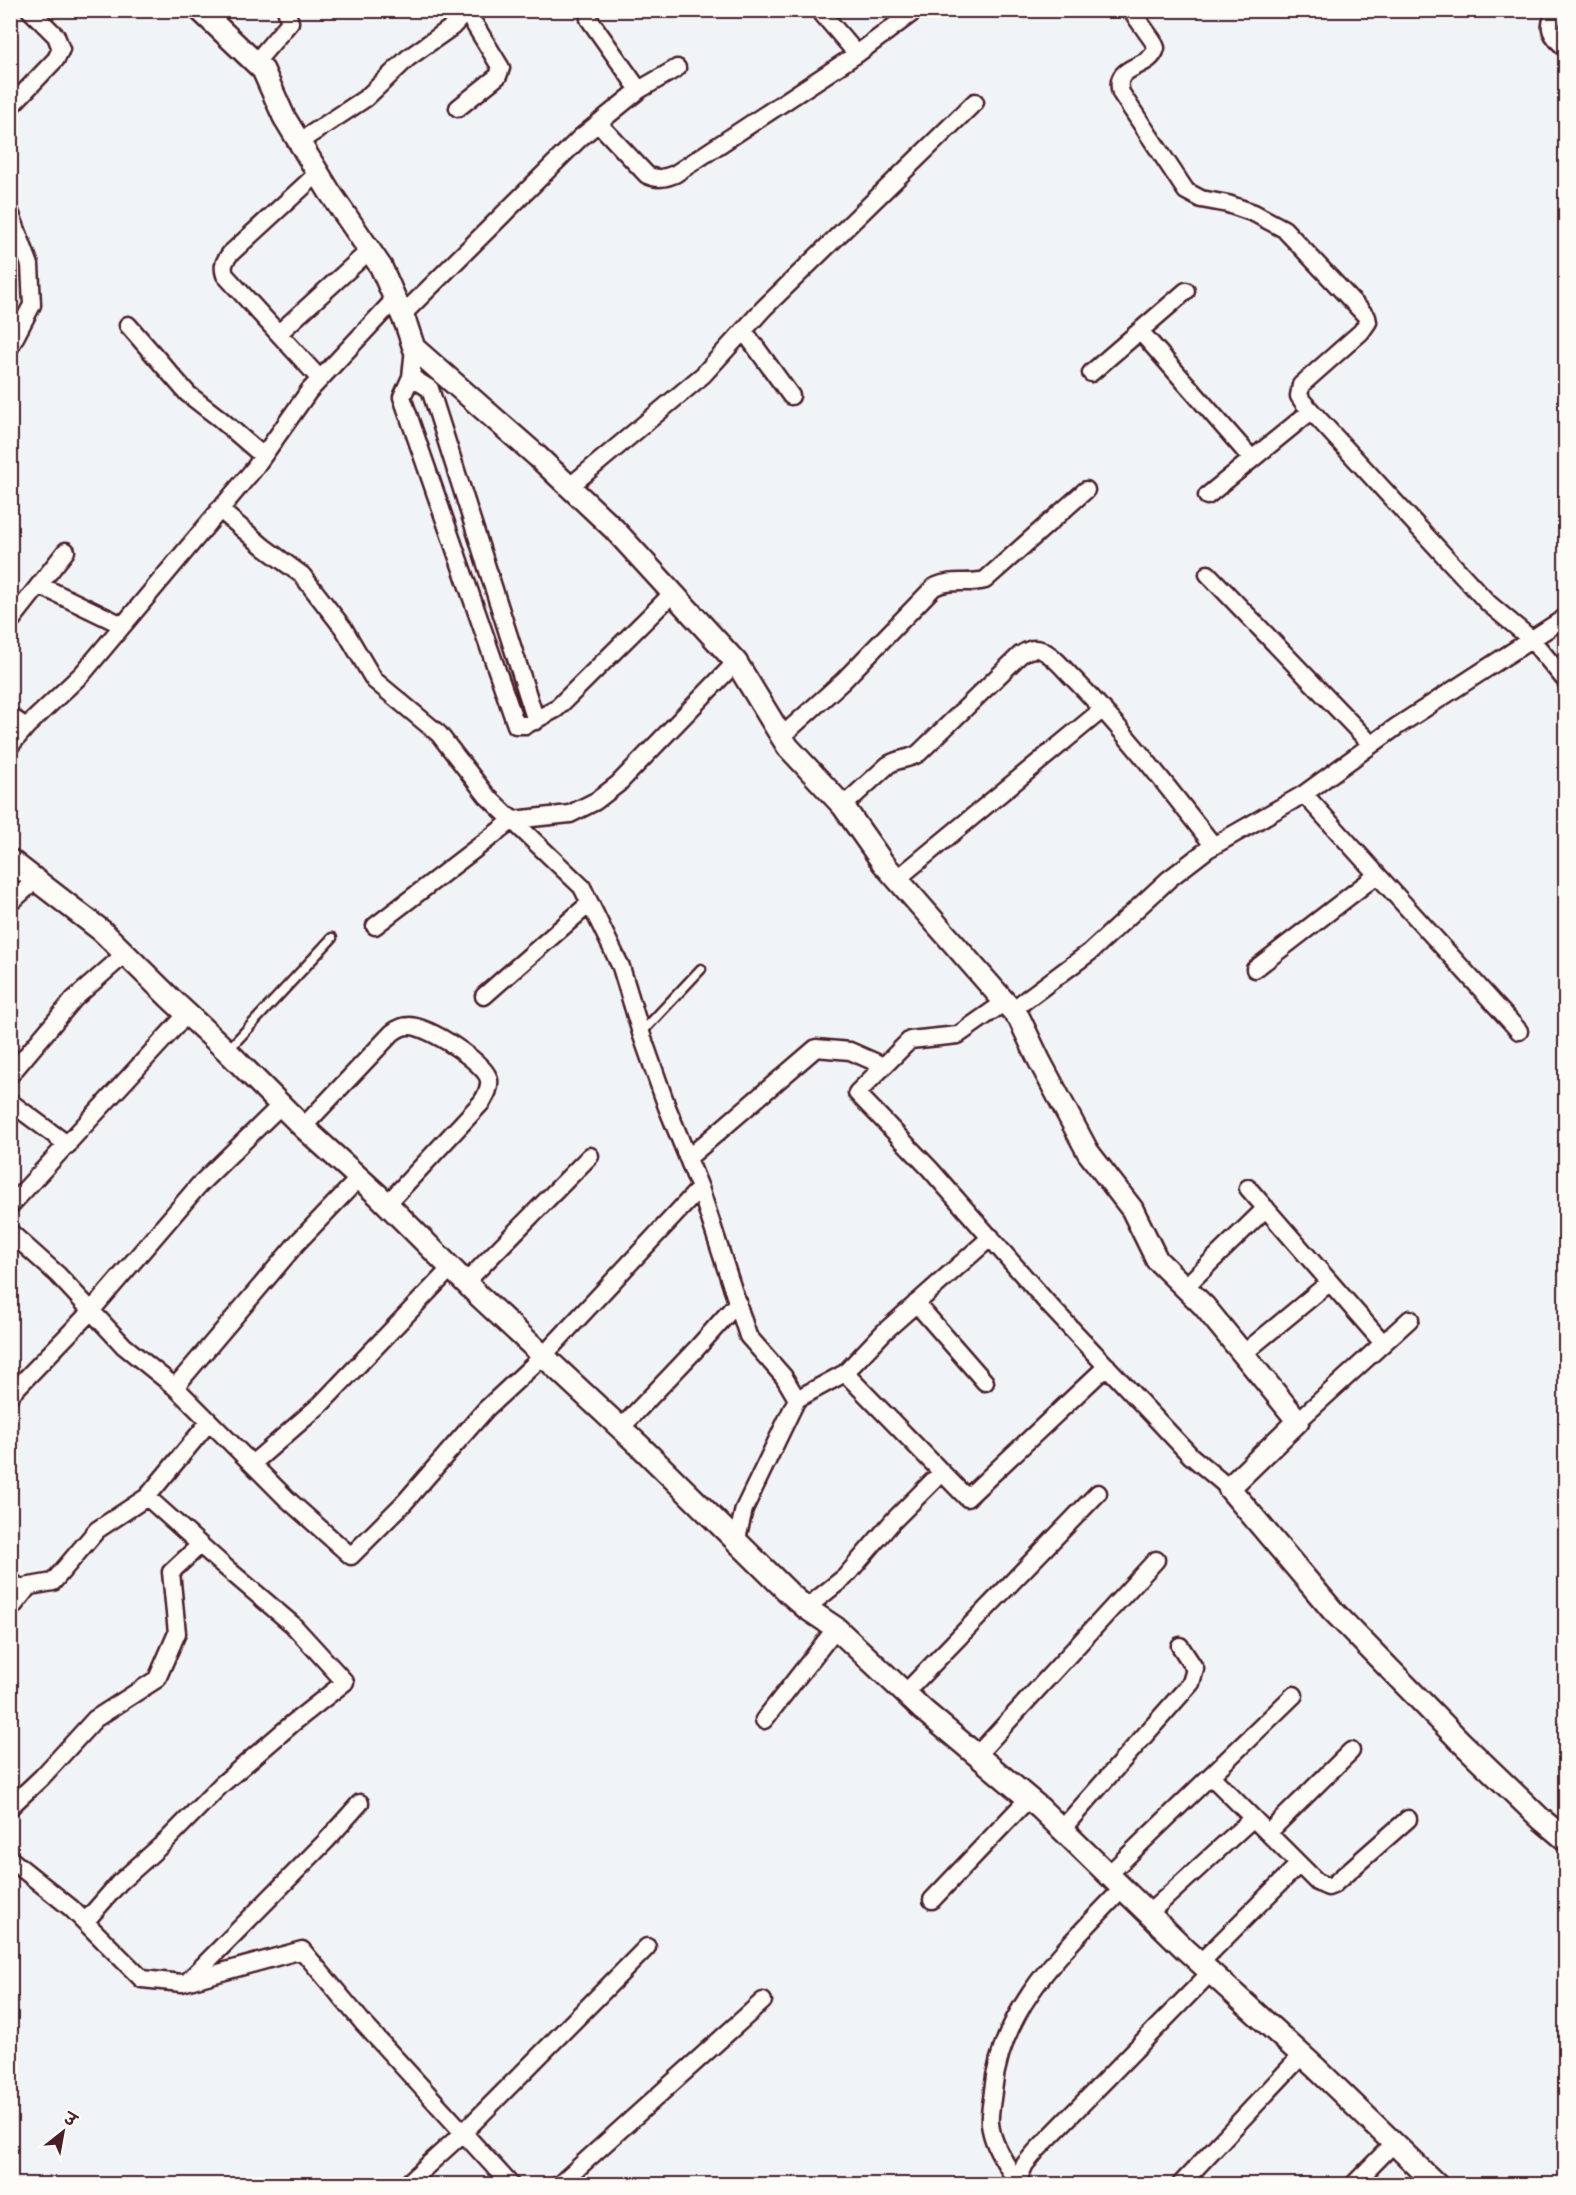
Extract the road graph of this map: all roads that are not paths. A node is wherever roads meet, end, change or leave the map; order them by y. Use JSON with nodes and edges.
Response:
{"nodes":[{"id":1,"x":30,"y":10,"type":"edge"},
{"id":2,"x":200,"y":10,"type":"edge"},
{"id":3,"x":304,"y":10,"type":"edge"},
{"id":4,"x":819,"y":10,"type":"edge"},
{"id":5,"x":916,"y":10,"type":"edge"},
{"id":6,"x":1131,"y":10,"type":"edge"},
{"id":7,"x":1560,"y":10,"type":"edge"},
{"id":8,"x":467,"y":11,"type":"edge"},
{"id":9,"x":288,"y":16,"type":"edge"},
{"id":10,"x":589,"y":19,"type":"dead end"},
{"id":11,"x":1566,"y":49,"type":"edge"},
{"id":12,"x":857,"y":54,"type":"junction"},
{"id":13,"x":255,"y":63,"type":"junction"},
{"id":14,"x":677,"y":68,"type":"dead end"},
{"id":15,"x":639,"y":90,"type":"junction"},
{"id":16,"x":975,"y":102,"type":"dead end"},
{"id":17,"x":10,"y":107,"type":"edge"},
{"id":18,"x":458,"y":108,"type":"dead end"},
{"id":19,"x":598,"y":123,"type":"junction"},
{"id":20,"x":299,"y":142,"type":"junction"},
{"id":21,"x":318,"y":173,"type":"junction"},
{"id":22,"x":10,"y":212,"type":"edge"},
{"id":23,"x":370,"y":250,"type":"junction"},
{"id":24,"x":1186,"y":291,"type":"dead end"},
{"id":25,"x":398,"y":307,"type":"junction"},
{"id":26,"x":128,"y":325,"type":"dead end"},
{"id":27,"x":744,"y":331,"type":"junction"},
{"id":28,"x":1140,"y":331,"type":"junction"},
{"id":29,"x":279,"y":333,"type":"junction"},
{"id":30,"x":10,"y":347,"type":"edge"},
{"id":31,"x":414,"y":348,"type":"junction"},
{"id":32,"x":1091,"y":373,"type":"dead end"},
{"id":33,"x":411,"y":377,"type":"junction"},
{"id":34,"x":320,"y":379,"type":"junction"},
{"id":35,"x":790,"y":396,"type":"dead end"},
{"id":36,"x":1311,"y":411,"type":"junction"},
{"id":37,"x":263,"y":456,"type":"junction"},
{"id":38,"x":1252,"y":459,"type":"junction"},
{"id":39,"x":569,"y":487,"type":"junction"},
{"id":40,"x":1086,"y":490,"type":"dead end"},
{"id":41,"x":1207,"y":496,"type":"dead end"},
{"id":42,"x":219,"y":508,"type":"junction"},
{"id":43,"x":482,"y":549,"type":"junction"},
{"id":44,"x":66,"y":551,"type":"dead end"},
{"id":45,"x":457,"y":558,"type":"junction"},
{"id":46,"x":1208,"y":574,"type":"dead end"},
{"id":47,"x":39,"y":585,"type":"junction"},
{"id":48,"x":673,"y":592,"type":"junction"},
{"id":49,"x":1566,"y":617,"type":"edge"},
{"id":50,"x":10,"y":622,"type":"edge"},
{"id":51,"x":122,"y":625,"type":"junction"},
{"id":52,"x":1531,"y":639,"type":"junction"},
{"id":53,"x":736,"y":662,"type":"junction"},
{"id":54,"x":1566,"y":681,"type":"edge"},
{"id":55,"x":1103,"y":709,"type":"junction"},
{"id":56,"x":10,"y":716,"type":"edge"},
{"id":57,"x":536,"y":721,"type":"junction"},
{"id":58,"x":26,"y":728,"type":"junction"},
{"id":59,"x":782,"y":736,"type":"junction"},
{"id":60,"x":1371,"y":744,"type":"junction"},
{"id":61,"x":10,"y":746,"type":"edge"},
{"id":62,"x":1304,"y":794,"type":"junction"},
{"id":63,"x":843,"y":806,"type":"junction"},
{"id":64,"x":513,"y":820,"type":"junction"},
{"id":65,"x":1213,"y":845,"type":"junction"},
{"id":66,"x":10,"y":860,"type":"edge"},
{"id":67,"x":1377,"y":875,"type":"junction"},
{"id":68,"x":37,"y":879,"type":"junction"},
{"id":69,"x":897,"y":879,"type":"junction"},
{"id":70,"x":10,"y":903,"type":"edge"},
{"id":71,"x":590,"y":903,"type":"junction"},
{"id":72,"x":375,"y":926,"type":"dead end"},
{"id":73,"x":332,"y":938,"type":"dead end"},
{"id":74,"x":125,"y":954,"type":"junction"},
{"id":75,"x":701,"y":969,"type":"dead end"},
{"id":76,"x":1255,"y":969,"type":"dead end"},
{"id":77,"x":484,"y":996,"type":"dead end"},
{"id":78,"x":1008,"y":1006,"type":"junction"},
{"id":79,"x":187,"y":1014,"type":"junction"},
{"id":80,"x":1519,"y":1031,"type":"dead end"},
{"id":81,"x":641,"y":1033,"type":"junction"},
{"id":82,"x":227,"y":1051,"type":"junction"},
{"id":83,"x":884,"y":1066,"type":"junction"},
{"id":84,"x":10,"y":1075,"type":"edge"},
{"id":85,"x":10,"y":1102,"type":"edge"},
{"id":86,"x":281,"y":1105,"type":"junction"},
{"id":87,"x":303,"y":1127,"type":"junction"},
{"id":88,"x":68,"y":1145,"type":"junction"},
{"id":89,"x":590,"y":1156,"type":"dead end"},
{"id":90,"x":688,"y":1158,"type":"junction"},
{"id":91,"x":359,"y":1178,"type":"junction"},
{"id":92,"x":700,"y":1188,"type":"junction"},
{"id":93,"x":1248,"y":1188,"type":"dead end"},
{"id":94,"x":387,"y":1204,"type":"junction"},
{"id":95,"x":10,"y":1206,"type":"edge"},
{"id":96,"x":1266,"y":1208,"type":"junction"},
{"id":97,"x":10,"y":1232,"type":"edge"},
{"id":98,"x":991,"y":1237,"type":"junction"},
{"id":99,"x":459,"y":1275,"type":"junction"},
{"id":100,"x":1329,"y":1282,"type":"junction"},
{"id":101,"x":1185,"y":1287,"type":"junction"},
{"id":102,"x":738,"y":1302,"type":"junction"},
{"id":103,"x":916,"y":1303,"type":"junction"},
{"id":104,"x":92,"y":1311,"type":"junction"},
{"id":105,"x":1410,"y":1319,"type":"dead end"},
{"id":106,"x":1383,"y":1343,"type":"junction"},
{"id":107,"x":1244,"y":1353,"type":"junction"},
{"id":108,"x":543,"y":1356,"type":"junction"},
{"id":109,"x":1107,"y":1366,"type":"junction"},
{"id":110,"x":845,"y":1373,"type":"junction"},
{"id":111,"x":985,"y":1382,"type":"dead end"},
{"id":112,"x":175,"y":1387,"type":"junction"},
{"id":113,"x":10,"y":1395,"type":"edge"},
{"id":114,"x":797,"y":1399,"type":"junction"},
{"id":115,"x":1298,"y":1421,"type":"junction"},
{"id":116,"x":209,"y":1422,"type":"junction"},
{"id":117,"x":621,"y":1428,"type":"junction"},
{"id":118,"x":252,"y":1464,"type":"junction"},
{"id":119,"x":942,"y":1472,"type":"junction"},
{"id":120,"x":1229,"y":1488,"type":"junction"},
{"id":121,"x":1098,"y":1493,"type":"dead end"},
{"id":122,"x":147,"y":1497,"type":"junction"},
{"id":123,"x":737,"y":1539,"type":"junction"},
{"id":124,"x":200,"y":1545,"type":"junction"},
{"id":125,"x":1156,"y":1560,"type":"dead end"},
{"id":126,"x":10,"y":1580,"type":"edge"},
{"id":127,"x":29,"y":1586,"type":"junction"},
{"id":128,"x":806,"y":1608,"type":"junction"},
{"id":129,"x":10,"y":1610,"type":"edge"},
{"id":130,"x":836,"y":1628,"type":"junction"},
{"id":131,"x":1180,"y":1646,"type":"dead end"},
{"id":132,"x":906,"y":1692,"type":"junction"},
{"id":133,"x":1294,"y":1695,"type":"dead end"},
{"id":134,"x":764,"y":1720,"type":"dead end"},
{"id":135,"x":1351,"y":1751,"type":"dead end"},
{"id":136,"x":977,"y":1755,"type":"junction"},
{"id":137,"x":1211,"y":1776,"type":"junction"},
{"id":138,"x":1029,"y":1798,"type":"junction"},
{"id":139,"x":360,"y":1803,"type":"dead end"},
{"id":140,"x":10,"y":1807,"type":"edge"},
{"id":141,"x":1253,"y":1818,"type":"junction"},
{"id":142,"x":1408,"y":1819,"type":"dead end"},
{"id":143,"x":1062,"y":1829,"type":"junction"},
{"id":144,"x":1268,"y":1833,"type":"junction"},
{"id":145,"x":1566,"y":1840,"type":"edge"},
{"id":146,"x":10,"y":1859,"type":"edge"},
{"id":147,"x":1299,"y":1864,"type":"junction"},
{"id":148,"x":1116,"y":1881,"type":"junction"},
{"id":149,"x":932,"y":1900,"type":"dead end"},
{"id":150,"x":1149,"y":1913,"type":"junction"},
{"id":151,"x":86,"y":1922,"type":"junction"},
{"id":152,"x":647,"y":1947,"type":"dead end"},
{"id":153,"x":1206,"y":1968,"type":"junction"},
{"id":154,"x":188,"y":1981,"type":"junction"},
{"id":155,"x":763,"y":2001,"type":"dead end"},
{"id":156,"x":1302,"y":2055,"type":"junction"},
{"id":157,"x":463,"y":2133,"type":"junction"},
{"id":158,"x":1394,"y":2143,"type":"junction"},
{"id":159,"x":1016,"y":2183,"type":"edge"},
{"id":160,"x":407,"y":2184,"type":"edge"},
{"id":161,"x":510,"y":2184,"type":"edge"},
{"id":162,"x":560,"y":2184,"type":"edge"},
{"id":163,"x":1182,"y":2184,"type":"edge"},
{"id":164,"x":1354,"y":2184,"type":"edge"},
{"id":165,"x":1436,"y":2184,"type":"edge"}],
"edges":[{"from":1,"to":17,"type":"street"},
{"from":2,"to":13,"type":"street"},
{"from":3,"to":9,"type":"street"},
{"from":4,"to":12,"type":"street"},
{"from":5,"to":12,"type":"street"},
{"from":6,"to":36,"type":"street"},
{"from":7,"to":11,"type":"street"},
{"from":8,"to":18,"type":"street"},
{"from":8,"to":20,"type":"street"},
{"from":9,"to":13,"type":"street"},
{"from":10,"to":15,"type":"street"},
{"from":12,"to":19,"type":"street"},
{"from":13,"to":20,"type":"street"},
{"from":14,"to":15,"type":"street"},
{"from":15,"to":19,"type":"street"},
{"from":16,"to":27,"type":"street"},
{"from":19,"to":25,"type":"street"},
{"from":20,"to":21,"type":"street"},
{"from":21,"to":23,"type":"street"},
{"from":21,"to":29,"type":"street"},
{"from":22,"to":30,"type":"street"},
{"from":23,"to":25,"type":"street"},
{"from":23,"to":29,"type":"street"},
{"from":24,"to":28,"type":"street"},
{"from":25,"to":31,"type":"street"},
{"from":25,"to":34,"type":"street"},
{"from":26,"to":37,"type":"street"},
{"from":27,"to":35,"type":"street"},
{"from":27,"to":39,"type":"street"},
{"from":28,"to":32,"type":"street"},
{"from":28,"to":38,"type":"street"},
{"from":29,"to":34,"type":"street"},
{"from":31,"to":33,"type":"street"},
{"from":31,"to":39,"type":"street"},
{"from":33,"to":43,"type":"street"},
{"from":33,"to":45,"type":"street"},
{"from":34,"to":37,"type":"street"},
{"from":36,"to":38,"type":"street"},
{"from":36,"to":52,"type":"street"},
{"from":37,"to":42,"type":"street"},
{"from":38,"to":41,"type":"street"},
{"from":39,"to":48,"type":"street"},
{"from":40,"to":59,"type":"street"},
{"from":42,"to":51,"type":"street"},
{"from":42,"to":64,"type":"street"},
{"from":43,"to":45,"type":"street"},
{"from":43,"to":57,"type":"street"},
{"from":44,"to":47,"type":"street"},
{"from":45,"to":57,"type":"street"},
{"from":46,"to":60,"type":"street"},
{"from":47,"to":50,"type":"street"},
{"from":47,"to":51,"type":"street"},
{"from":48,"to":53,"type":"street"},
{"from":48,"to":57,"type":"street"},
{"from":49,"to":52,"type":"street"},
{"from":51,"to":58,"type":"street"},
{"from":52,"to":54,"type":"street"},
{"from":52,"to":60,"type":"street"},
{"from":53,"to":59,"type":"street"},
{"from":53,"to":64,"type":"street"},
{"from":55,"to":63,"type":"street"},
{"from":55,"to":65,"type":"street"},
{"from":55,"to":69,"type":"street"},
{"from":56,"to":58,"type":"street"},
{"from":58,"to":61,"type":"street"},
{"from":59,"to":63,"type":"street"},
{"from":60,"to":62,"type":"street"},
{"from":62,"to":65,"type":"street"},
{"from":62,"to":67,"type":"street"},
{"from":63,"to":69,"type":"street"},
{"from":64,"to":71,"type":"street"},
{"from":64,"to":72,"type":"street"},
{"from":65,"to":78,"type":"street"},
{"from":66,"to":68,"type":"street"},
{"from":67,"to":76,"type":"street"},
{"from":67,"to":80,"type":"street"},
{"from":68,"to":70,"type":"street"},
{"from":68,"to":74,"type":"street"},
{"from":69,"to":78,"type":"street"},
{"from":71,"to":77,"type":"street"},
{"from":71,"to":81,"type":"street"},
{"from":73,"to":82,"type":"lane"},
{"from":74,"to":79,"type":"street"},
{"from":74,"to":84,"type":"street"},
{"from":75,"to":81,"type":"lane"},
{"from":78,"to":83,"type":"street"},
{"from":78,"to":101,"type":"street"},
{"from":79,"to":82,"type":"street"},
{"from":79,"to":88,"type":"street"},
{"from":81,"to":90,"type":"street"},
{"from":82,"to":86,"type":"street"},
{"from":83,"to":90,"type":"street"},
{"from":83,"to":98,"type":"street"},
{"from":85,"to":88,"type":"street"},
{"from":86,"to":87,"type":"street"},
{"from":86,"to":104,"type":"street"},
{"from":87,"to":91,"type":"street"},
{"from":87,"to":94,"type":"street"},
{"from":88,"to":95,"type":"street"},
{"from":89,"to":99,"type":"street"},
{"from":90,"to":92,"type":"street"},
{"from":91,"to":94,"type":"street"},
{"from":91,"to":112,"type":"street"},
{"from":92,"to":102,"type":"street"},
{"from":92,"to":108,"type":"street"},
{"from":93,"to":96,"type":"street"},
{"from":94,"to":99,"type":"street"},
{"from":96,"to":100,"type":"street"},
{"from":96,"to":101,"type":"street"},
{"from":97,"to":104,"type":"street"},
{"from":98,"to":103,"type":"street"},
{"from":98,"to":109,"type":"street"},
{"from":99,"to":108,"type":"street"},
{"from":99,"to":118,"type":"street"},
{"from":100,"to":106,"type":"street"},
{"from":100,"to":107,"type":"street"},
{"from":101,"to":107,"type":"street"},
{"from":102,"to":114,"type":"street"},
{"from":102,"to":117,"type":"street"},
{"from":103,"to":110,"type":"street"},
{"from":103,"to":111,"type":"street"},
{"from":104,"to":112,"type":"street"},
{"from":104,"to":113,"type":"street"},
{"from":105,"to":106,"type":"street"},
{"from":106,"to":115,"type":"street"},
{"from":107,"to":115,"type":"street"},
{"from":108,"to":117,"type":"street"},
{"from":108,"to":118,"type":"street"},
{"from":109,"to":119,"type":"street"},
{"from":109,"to":120,"type":"street"},
{"from":110,"to":114,"type":"street"},
{"from":110,"to":119,"type":"street"},
{"from":112,"to":116,"type":"street"},
{"from":114,"to":123,"type":"street"},
{"from":115,"to":120,"type":"street"},
{"from":116,"to":118,"type":"street"},
{"from":116,"to":122,"type":"street"},
{"from":117,"to":123,"type":"street"},
{"from":119,"to":128,"type":"street"},
{"from":120,"to":145,"type":"street"},
{"from":121,"to":132,"type":"street"},
{"from":122,"to":124,"type":"street"},
{"from":122,"to":127,"type":"street"},
{"from":123,"to":128,"type":"street"},
{"from":124,"to":140,"type":"street"},
{"from":124,"to":151,"type":"street"},
{"from":125,"to":136,"type":"street"},
{"from":126,"to":127,"type":"street"},
{"from":127,"to":129,"type":"street"},
{"from":128,"to":130,"type":"street"},
{"from":130,"to":132,"type":"street"},
{"from":130,"to":134,"type":"street"},
{"from":131,"to":143,"type":"street"},
{"from":132,"to":136,"type":"street"},
{"from":133,"to":137,"type":"street"},
{"from":135,"to":144,"type":"street"},
{"from":136,"to":138,"type":"street"},
{"from":137,"to":141,"type":"street"},
{"from":137,"to":148,"type":"street"},
{"from":138,"to":143,"type":"street"},
{"from":138,"to":149,"type":"street"},
{"from":139,"to":154,"type":"street"},
{"from":141,"to":144,"type":"street"},
{"from":141,"to":150,"type":"street"},
{"from":142,"to":147,"type":"street"},
{"from":143,"to":148,"type":"street"},
{"from":144,"to":147,"type":"street"},
{"from":146,"to":151,"type":"street"},
{"from":147,"to":153,"type":"street"},
{"from":148,"to":150,"type":"street"},
{"from":148,"to":159,"type":"street"},
{"from":150,"to":153,"type":"street"},
{"from":151,"to":154,"type":"street"},
{"from":152,"to":157,"type":"street"},
{"from":153,"to":156,"type":"street"},
{"from":153,"to":159,"type":"street"},
{"from":154,"to":157,"type":"street"},
{"from":155,"to":162,"type":"street"},
{"from":156,"to":158,"type":"street"},
{"from":156,"to":163,"type":"street"},
{"from":157,"to":160,"type":"street"},
{"from":157,"to":161,"type":"street"},
{"from":158,"to":164,"type":"street"},
{"from":158,"to":165,"type":"street"}]}
